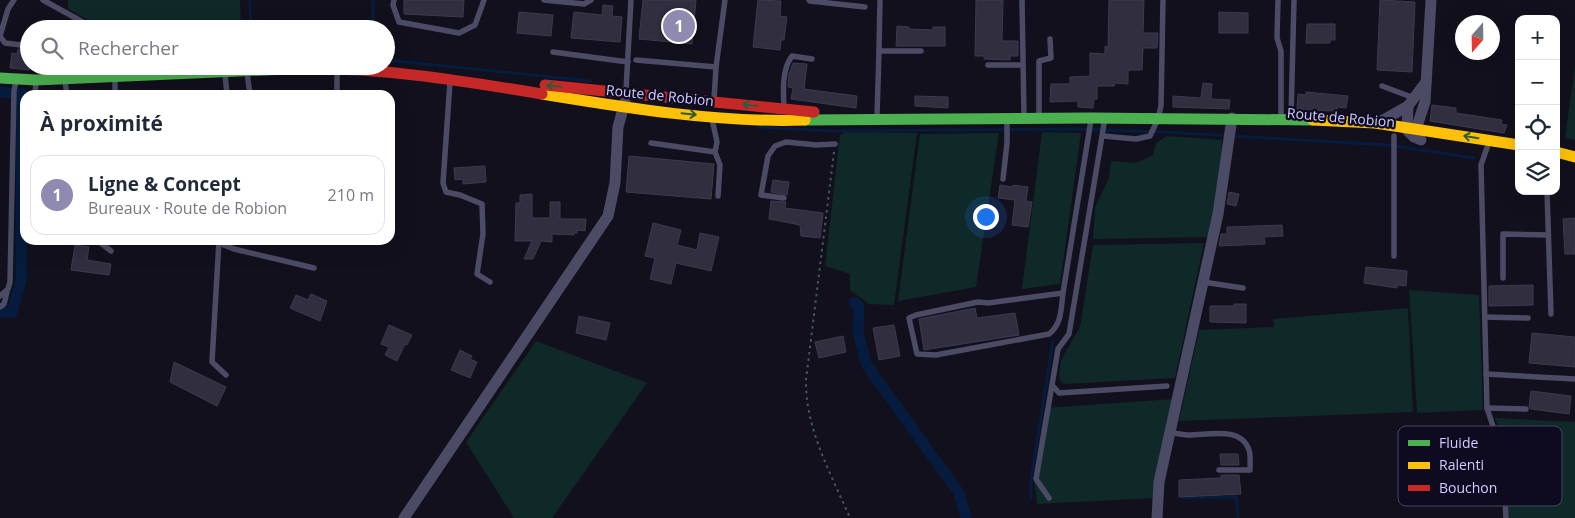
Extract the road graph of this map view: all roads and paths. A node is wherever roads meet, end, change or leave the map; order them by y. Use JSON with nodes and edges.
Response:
{"nodes":[{"id":1,"x":14,"y":0,"type":"edge"},
{"id":2,"x":43,"y":0,"type":"edge"},
{"id":3,"x":394,"y":0,"type":"edge"},
{"id":4,"x":484,"y":0,"type":"edge"},
{"id":5,"x":544,"y":0,"type":"edge"},
{"id":6,"x":591,"y":0,"type":"edge"},
{"id":7,"x":631,"y":0,"type":"edge"},
{"id":8,"x":725,"y":0,"type":"edge"},
{"id":9,"x":809,"y":0,"type":"edge"},
{"id":10,"x":880,"y":0,"type":"edge"},
{"id":11,"x":1022,"y":0,"type":"edge"},
{"id":12,"x":1163,"y":0,"type":"edge"},
{"id":13,"x":1278,"y":0,"type":"edge"},
{"id":14,"x":1294,"y":0,"type":"edge"},
{"id":15,"x":1431,"y":0,"type":"edge"},
{"id":16,"x":865,"y":7,"type":"dead end"},
{"id":17,"x":79,"y":20,"type":"edge"},
{"id":18,"x":0,"y":36,"type":"edge"},
{"id":19,"x":1050,"y":39,"type":"dead end"},
{"id":20,"x":20,"y":45,"type":"edge"},
{"id":21,"x":879,"y":51,"type":"junction"},
{"id":22,"x":921,"y":51,"type":"dead end"},
{"id":23,"x":553,"y":52,"type":"dead end"},
{"id":24,"x":812,"y":59,"type":"dead end"},
{"id":25,"x":636,"y":60,"type":"dead end"},
{"id":26,"x":628,"y":62,"type":"junction"},
{"id":27,"x":988,"y":65,"type":"dead end"},
{"id":28,"x":1022,"y":65,"type":"junction"},
{"id":29,"x":716,"y":67,"type":"junction"},
{"id":30,"x":395,"y":74,"type":"edge"},
{"id":31,"x":131,"y":75,"type":"edge"},
{"id":32,"x":225,"y":75,"type":"edge"},
{"id":33,"x":248,"y":75,"type":"edge"},
{"id":34,"x":337,"y":75,"type":"edge"},
{"id":35,"x":115,"y":77,"type":"junction"},
{"id":36,"x":0,"y":78,"type":"edge"},
{"id":37,"x":17,"y":79,"type":"junction"},
{"id":38,"x":65,"y":79,"type":"junction"},
{"id":39,"x":36,"y":80,"type":"junction"},
{"id":40,"x":450,"y":80,"type":"junction"},
{"id":41,"x":1426,"y":82,"type":"junction"},
{"id":42,"x":1382,"y":86,"type":"dead end"},
{"id":43,"x":35,"y":90,"type":"edge"},
{"id":44,"x":66,"y":90,"type":"edge"},
{"id":45,"x":115,"y":90,"type":"edge"},
{"id":46,"x":228,"y":90,"type":"edge"},
{"id":47,"x":249,"y":90,"type":"edge"},
{"id":48,"x":337,"y":90,"type":"edge"},
{"id":49,"x":625,"y":100,"type":"junction"},
{"id":50,"x":714,"y":101,"type":"junction"},
{"id":51,"x":1411,"y":102,"type":"junction"},
{"id":52,"x":784,"y":109,"type":"junction"},
{"id":53,"x":712,"y":116,"type":"junction"},
{"id":54,"x":1024,"y":118,"type":"junction"},
{"id":55,"x":1039,"y":118,"type":"junction"},
{"id":56,"x":1091,"y":118,"type":"junction"},
{"id":57,"x":1105,"y":118,"type":"junction"},
{"id":58,"x":873,"y":119,"type":"junction"},
{"id":59,"x":1007,"y":119,"type":"junction"},
{"id":60,"x":1160,"y":119,"type":"junction"},
{"id":61,"x":1232,"y":121,"type":"junction"},
{"id":62,"x":1288,"y":122,"type":"junction"},
{"id":63,"x":1375,"y":123,"type":"junction"},
{"id":64,"x":1342,"y":130,"type":"junction"},
{"id":65,"x":1413,"y":132,"type":"junction"},
{"id":66,"x":1103,"y":136,"type":"junction"},
{"id":67,"x":1394,"y":136,"type":"junction"},
{"id":68,"x":651,"y":143,"type":"dead end"},
{"id":69,"x":835,"y":144,"type":"joint"},
{"id":70,"x":1488,"y":144,"type":"junction"},
{"id":71,"x":1515,"y":145,"type":"edge"},
{"id":72,"x":716,"y":152,"type":"junction"},
{"id":73,"x":1515,"y":152,"type":"edge"},
{"id":74,"x":1560,"y":153,"type":"edge"},
{"id":75,"x":1560,"y":158,"type":"edge"},
{"id":76,"x":1575,"y":159,"type":"edge"},
{"id":77,"x":1003,"y":179,"type":"dead end"},
{"id":78,"x":1547,"y":195,"type":"edge"},
{"id":79,"x":718,"y":196,"type":"dead end"},
{"id":80,"x":784,"y":198,"type":"dead end"},
{"id":81,"x":1548,"y":236,"type":"junction"},
{"id":82,"x":103,"y":245,"type":"edge"},
{"id":83,"x":219,"y":245,"type":"edge"},
{"id":84,"x":225,"y":245,"type":"edge"},
{"id":85,"x":111,"y":251,"type":"dead end"},
{"id":86,"x":1394,"y":256,"type":"dead end"},
{"id":87,"x":314,"y":268,"type":"dead end"},
{"id":88,"x":1503,"y":278,"type":"dead end"},
{"id":89,"x":490,"y":282,"type":"dead end"},
{"id":90,"x":1203,"y":282,"type":"junction"},
{"id":91,"x":1243,"y":288,"type":"dead end"},
{"id":92,"x":8,"y":290,"type":"junction"},
{"id":93,"x":1063,"y":293,"type":"junction"},
{"id":94,"x":0,"y":296,"type":"edge"},
{"id":95,"x":0,"y":307,"type":"edge"},
{"id":96,"x":1550,"y":314,"type":"dead end"},
{"id":97,"x":1485,"y":316,"type":"junction"},
{"id":98,"x":1528,"y":318,"type":"dead end"},
{"id":99,"x":1486,"y":374,"type":"junction"},
{"id":100,"x":226,"y":375,"type":"dead end"},
{"id":101,"x":1575,"y":379,"type":"edge"},
{"id":102,"x":1052,"y":385,"type":"junction"},
{"id":103,"x":1168,"y":386,"type":"dead end"},
{"id":104,"x":1487,"y":408,"type":"junction"},
{"id":105,"x":1526,"y":408,"type":"dead end"},
{"id":106,"x":1493,"y":426,"type":"edge"},
{"id":107,"x":1170,"y":432,"type":"junction"},
{"id":108,"x":1219,"y":470,"type":"dead end"},
{"id":109,"x":1049,"y":498,"type":"dead end"},
{"id":110,"x":404,"y":518,"type":"edge"},
{"id":111,"x":850,"y":518,"type":"edge"},
{"id":112,"x":1157,"y":518,"type":"edge"}],
"edges":[{"from":1,"to":18,"type":"lane"},
{"from":2,"to":17,"type":"lane"},
{"from":3,"to":4,"type":"lane"},
{"from":5,"to":6,"type":"lane"},
{"from":7,"to":26,"type":"lane"},
{"from":8,"to":29,"type":"lane"},
{"from":9,"to":16,"type":"lane"},
{"from":10,"to":21,"type":"lane"},
{"from":11,"to":28,"type":"lane"},
{"from":12,"to":60,"type":"lane"},
{"from":13,"to":62,"type":"lane"},
{"from":14,"to":62,"type":"lane"},
{"from":15,"to":41,"type":"street"},
{"from":18,"to":20,"type":"lane"},
{"from":19,"to":55,"type":"lane"},
{"from":21,"to":22,"type":"lane"},
{"from":21,"to":58,"type":"lane"},
{"from":23,"to":26,"type":"lane"},
{"from":24,"to":52,"type":"lane"},
{"from":25,"to":29,"type":"lane"},
{"from":26,"to":49,"type":"lane"},
{"from":27,"to":28,"type":"lane"},
{"from":28,"to":54,"type":"lane"},
{"from":29,"to":50,"type":"lane"},
{"from":30,"to":40,"type":"main road","name":"Route de Robion"},
{"from":31,"to":35,"type":"main road","name":"Route de Robion"},
{"from":32,"to":46,"type":"lane"},
{"from":33,"to":47,"type":"lane"},
{"from":34,"to":48,"type":"lane"},
{"from":35,"to":38,"type":"main road","name":"Route de Robion"},
{"from":35,"to":45,"type":"lane"},
{"from":36,"to":37,"type":"main road","name":"Route de Robion"},
{"from":37,"to":39,"type":"main road","name":"Route de Robion"},
{"from":37,"to":92,"type":"lane"},
{"from":38,"to":39,"type":"main road","name":"Route de Robion"},
{"from":38,"to":44,"type":"lane"},
{"from":39,"to":43,"type":"lane"},
{"from":40,"to":49,"type":"main road","name":"Route de Robion"},
{"from":49,"to":40,"type":"main road","name":"Route de Robion","one_way":true},
{"from":40,"to":89,"type":"lane"},
{"from":41,"to":51,"type":"street"},
{"from":41,"to":65,"type":"street"},
{"from":42,"to":51,"type":"lane"},
{"from":49,"to":50,"type":"main road","name":"Route de Robion"},
{"from":49,"to":53,"type":"main road","name":"Route de Robion","one_way":true},
{"from":49,"to":110,"type":"street"},
{"from":52,"to":50,"type":"main road","name":"Route de Robion","one_way":true},
{"from":50,"to":53,"type":"lane"},
{"from":51,"to":63,"type":"street"},
{"from":51,"to":65,"type":"street"},
{"from":52,"to":58,"type":"main road","name":"Route de Robion"},
{"from":53,"to":58,"type":"main road","name":"Route de Robion"},
{"from":53,"to":72,"type":"lane"},
{"from":54,"to":55,"type":"main road","name":"Route de Robion"},
{"from":54,"to":59,"type":"main road","name":"Route de Robion"},
{"from":55,"to":56,"type":"main road","name":"Route de Robion"},
{"from":56,"to":57,"type":"main road","name":"Route de Robion"},
{"from":56,"to":93,"type":"lane"},
{"from":57,"to":60,"type":"main road","name":"Route de Robion"},
{"from":57,"to":66,"type":"lane"},
{"from":58,"to":59,"type":"main road","name":"Route de Robion"},
{"from":59,"to":77,"type":"lane"},
{"from":60,"to":61,"type":"main road","name":"Route de Robion"},
{"from":60,"to":66,"type":"lane"},
{"from":61,"to":62,"type":"main road","name":"Route de Robion"},
{"from":61,"to":90,"type":"street"},
{"from":62,"to":63,"type":"main road","name":"Route de Robion"},
{"from":62,"to":64,"type":"main road","name":"Route de Robion"},
{"from":63,"to":65,"type":"main road","name":"Route de Robion"},
{"from":64,"to":65,"type":"street"},
{"from":64,"to":67,"type":"main road","name":"Route de Robion"},
{"from":65,"to":67,"type":"main road","name":"Route de Robion"},
{"from":65,"to":70,"type":"main road","name":"Route de Robion"},
{"from":66,"to":102,"type":"lane"},
{"from":67,"to":86,"type":"lane"},
{"from":68,"to":72,"type":"lane"},
{"from":69,"to":80,"type":"lane"},
{"from":69,"to":111,"type":"path"},
{"from":70,"to":71,"type":"main road","name":"Route de Robion"},
{"from":70,"to":73,"type":"main road","name":"Route de Robion"},
{"from":70,"to":97,"type":"lane"},
{"from":72,"to":79,"type":"lane"},
{"from":74,"to":76,"type":"main road"},
{"from":75,"to":76,"type":"main road"},
{"from":78,"to":81,"type":"lane"},
{"from":81,"to":88,"type":"lane"},
{"from":81,"to":96,"type":"lane"},
{"from":82,"to":85,"type":"lane"},
{"from":83,"to":100,"type":"lane"},
{"from":84,"to":87,"type":"lane"},
{"from":90,"to":91,"type":"lane"},
{"from":90,"to":107,"type":"street"},
{"from":92,"to":94,"type":"lane"},
{"from":92,"to":95,"type":"lane"},
{"from":93,"to":93,"type":"lane"},
{"from":97,"to":98,"type":"lane"},
{"from":97,"to":99,"type":"lane"},
{"from":99,"to":101,"type":"lane"},
{"from":99,"to":104,"type":"lane"},
{"from":102,"to":103,"type":"lane"},
{"from":102,"to":109,"type":"lane"},
{"from":104,"to":105,"type":"lane"},
{"from":104,"to":106,"type":"lane"},
{"from":107,"to":108,"type":"lane"},
{"from":107,"to":112,"type":"street"}]}
